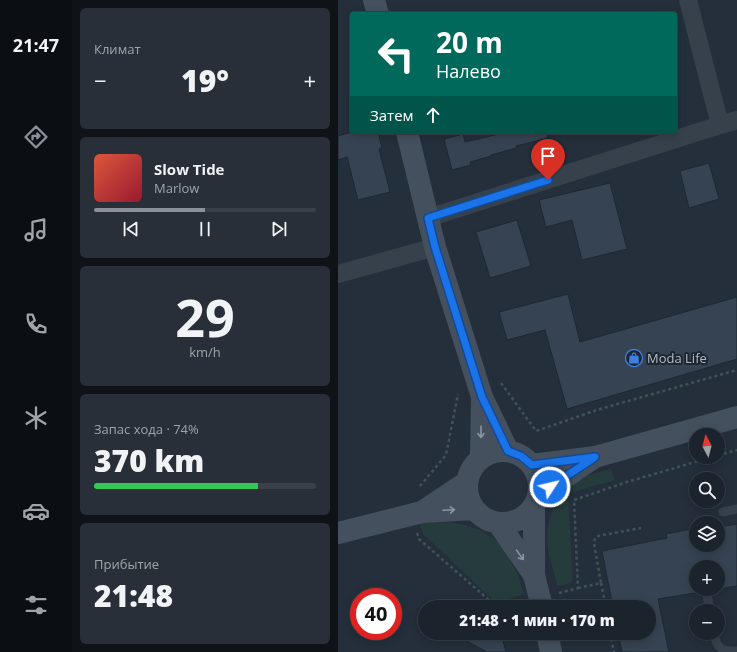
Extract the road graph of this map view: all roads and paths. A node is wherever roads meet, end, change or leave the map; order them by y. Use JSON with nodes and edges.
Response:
{"nodes":[{"id":1,"x":374,"y":0,"type":"edge"},
{"id":2,"x":688,"y":0,"type":"edge"},
{"id":3,"x":377,"y":12,"type":"edge"},
{"id":4,"x":729,"y":123,"type":"edge"},
{"id":5,"x":407,"y":134,"type":"edge"},
{"id":6,"x":428,"y":218,"type":"junction"},
{"id":7,"x":435,"y":247,"type":"junction"},
{"id":8,"x":338,"y":274,"type":"edge"},
{"id":9,"x":482,"y":397,"type":"junction"},
{"id":10,"x":737,"y":417,"type":"edge"},
{"id":11,"x":737,"y":450,"type":"edge"},
{"id":12,"x":508,"y":451,"type":"junction"},
{"id":13,"x":725,"y":453,"type":"edge"},
{"id":14,"x":595,"y":457,"type":"junction"},
{"id":15,"x":481,"y":458,"type":"junction"},
{"id":16,"x":689,"y":464,"type":"edge"},
{"id":17,"x":532,"y":465,"type":"junction"},
{"id":18,"x":467,"y":482,"type":"junction"},
{"id":19,"x":537,"y":501,"type":"junction"},
{"id":20,"x":474,"y":509,"type":"junction"},
{"id":21,"x":737,"y":509,"type":"edge"},
{"id":22,"x":422,"y":512,"type":"junction"},
{"id":23,"x":722,"y":512,"type":"dead end"},
{"id":24,"x":498,"y":523,"type":"junction"},
{"id":25,"x":641,"y":528,"type":"dead end"},
{"id":26,"x":338,"y":533,"type":"edge"},
{"id":27,"x":534,"y":574,"type":"junction"},
{"id":28,"x":601,"y":583,"type":"junction"},
{"id":29,"x":578,"y":588,"type":"junction"},
{"id":30,"x":540,"y":600,"type":"edge"},
{"id":31,"x":545,"y":600,"type":"edge"},
{"id":32,"x":605,"y":600,"type":"edge"},
{"id":33,"x":548,"y":640,"type":"edge"},
{"id":34,"x":611,"y":640,"type":"edge"},
{"id":35,"x":715,"y":640,"type":"edge"},
{"id":36,"x":737,"y":651,"type":"edge"},
{"id":37,"x":551,"y":652,"type":"edge"},
{"id":38,"x":614,"y":652,"type":"edge"}],
"edges":[{"from":1,"to":3,"type":"street"},
{"from":2,"to":4,"type":"street"},
{"from":4,"to":6,"type":"street"},
{"from":5,"to":6,"type":"street"},
{"from":6,"to":7,"type":"street"},
{"from":7,"to":8,"type":"street"},
{"from":7,"to":9,"type":"street"},
{"from":9,"to":12,"type":"street"},
{"from":9,"to":15,"type":"street","one_way":true},
{"from":10,"to":14,"type":"street"},
{"from":11,"to":13,"type":"path"},
{"from":12,"to":15,"type":"street"},
{"from":12,"to":17,"type":"street"},
{"from":14,"to":17,"type":"street"},
{"from":14,"to":19,"type":"street"},
{"from":15,"to":18,"type":"street"},
{"from":16,"to":29,"type":"path"},
{"from":17,"to":19,"type":"street"},
{"from":18,"to":20,"type":"street"},
{"from":18,"to":22,"type":"street"},
{"from":19,"to":24,"type":"street"},
{"from":19,"to":27,"type":"street"},
{"from":22,"to":20,"type":"street","one_way":true},
{"from":20,"to":24,"type":"street"},
{"from":21,"to":23,"type":"lane"},
{"from":22,"to":26,"type":"street"},
{"from":24,"to":27,"type":"street","one_way":true},
{"from":25,"to":28,"type":"path"},
{"from":27,"to":30,"type":"street"},
{"from":28,"to":29,"type":"path"},
{"from":28,"to":32,"type":"path"},
{"from":29,"to":31,"type":"path"},
{"from":33,"to":37,"type":"street"},
{"from":34,"to":38,"type":"path"},
{"from":35,"to":36,"type":"lane"}]}
